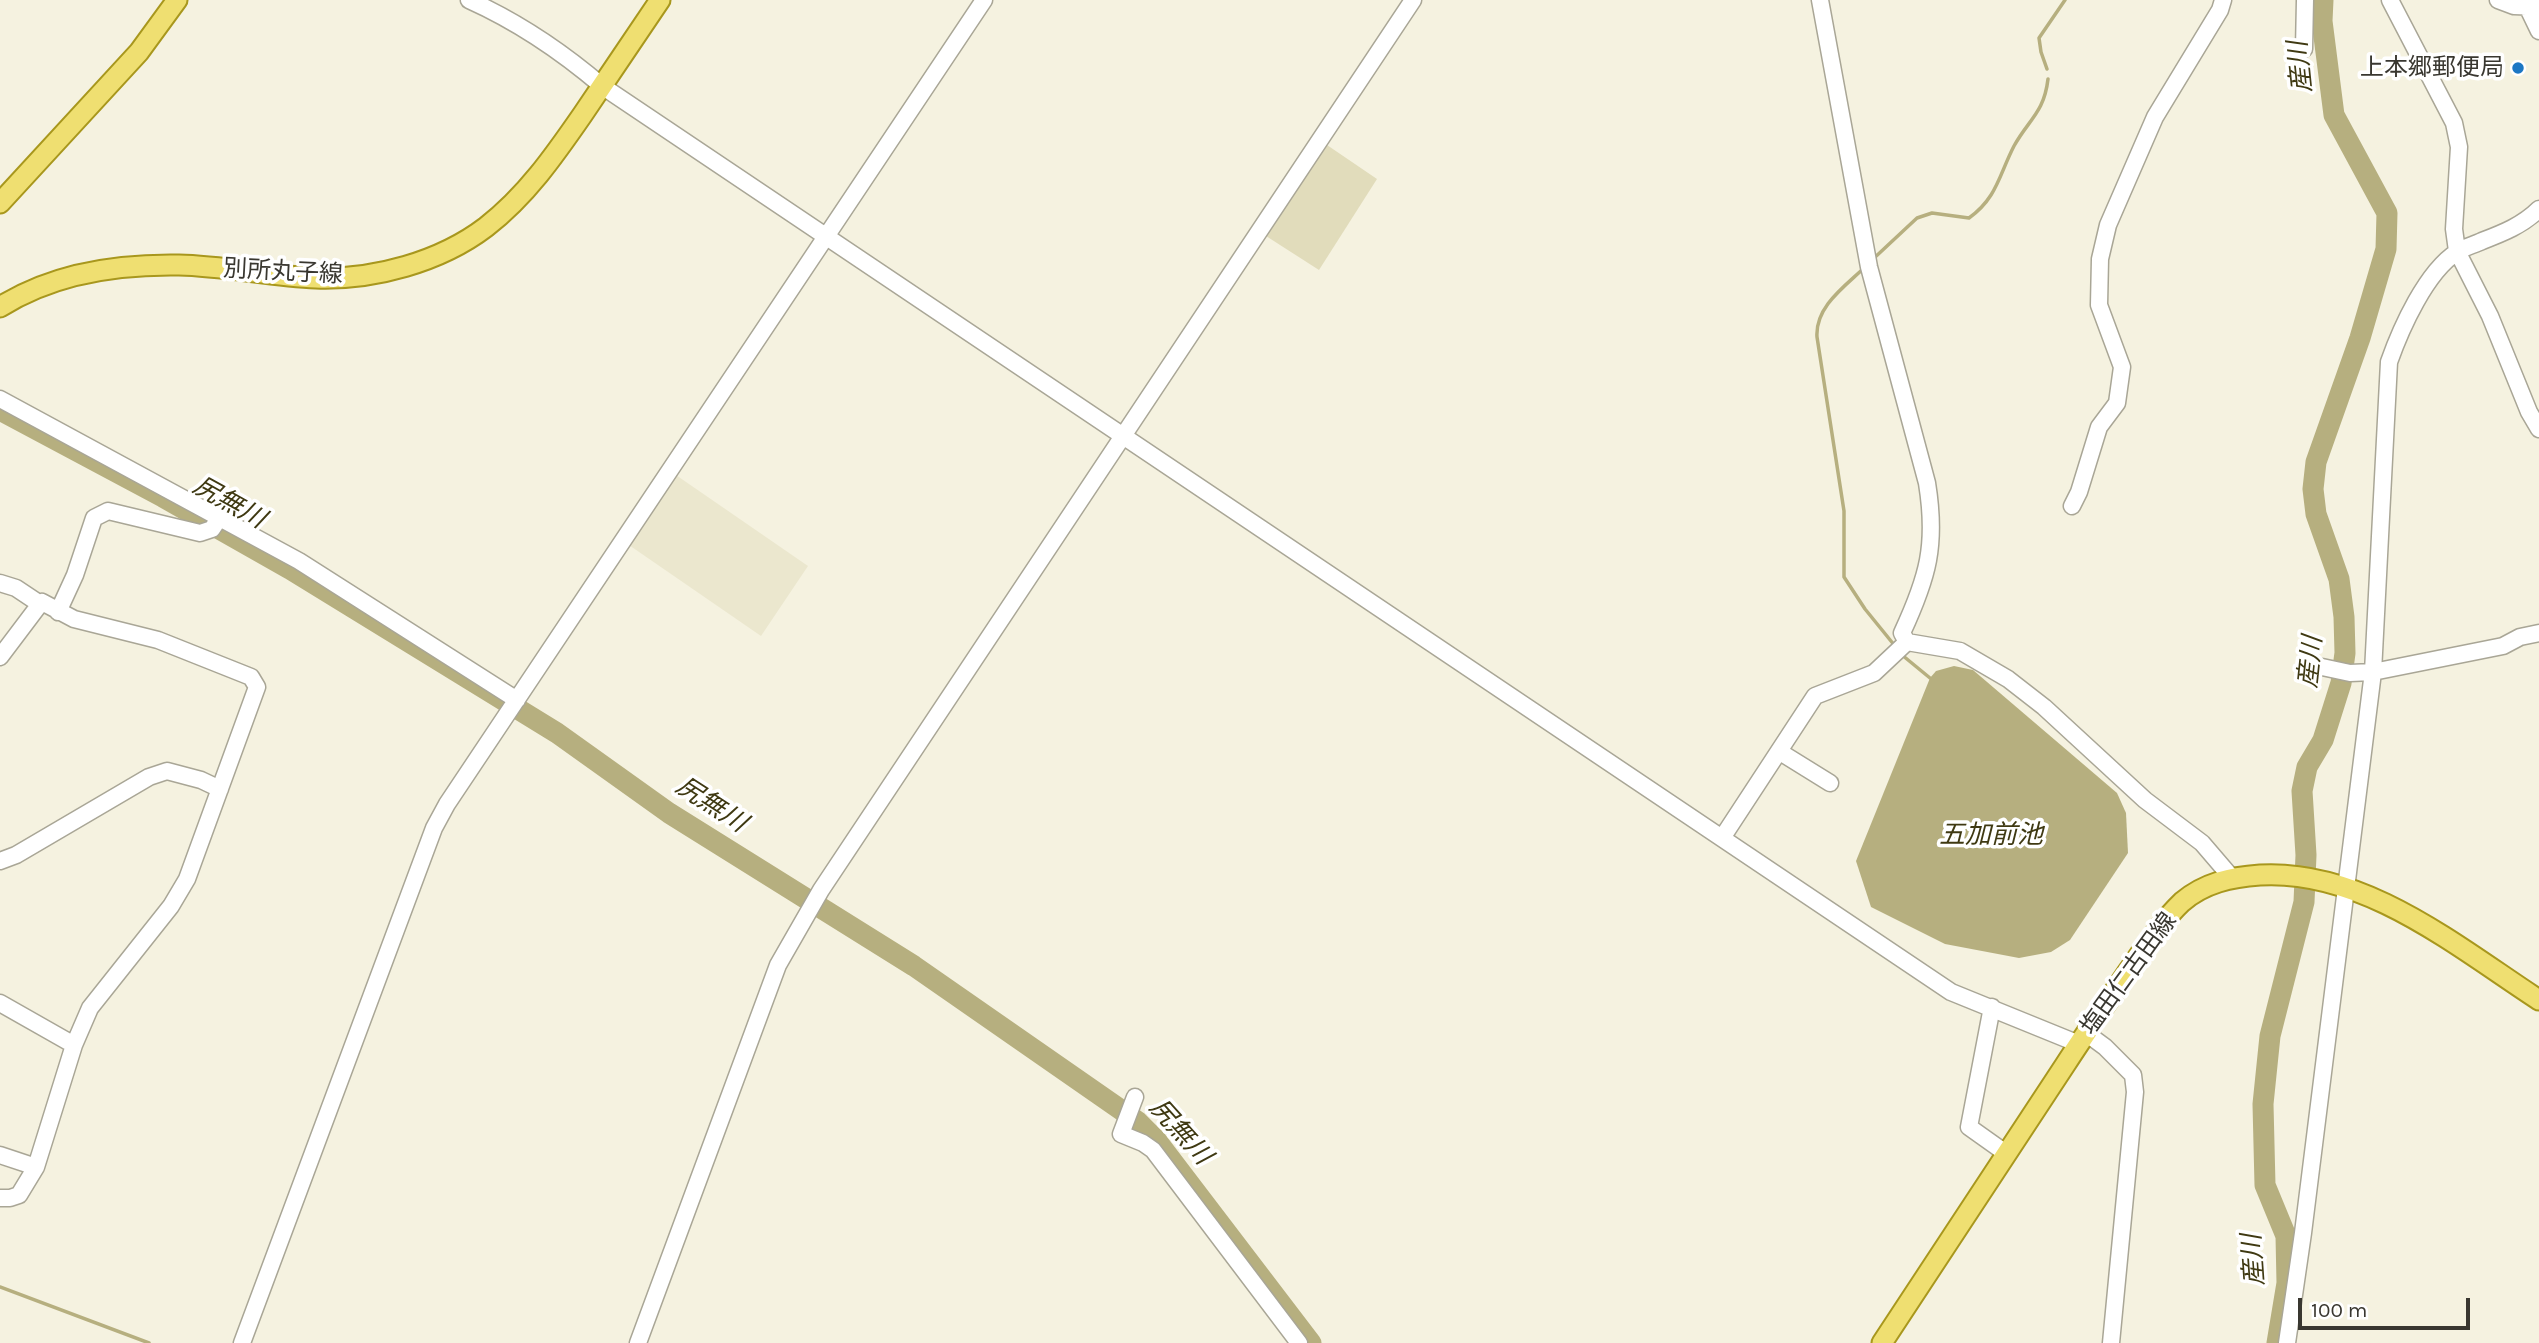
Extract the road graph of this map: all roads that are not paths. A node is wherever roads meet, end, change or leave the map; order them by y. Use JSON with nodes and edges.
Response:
{"nodes":[{"id":1,"x":177,"y":0,"type":"edge"},
{"id":2,"x":469,"y":0,"type":"edge"},
{"id":3,"x":660,"y":0,"type":"edge"},
{"id":4,"x":984,"y":0,"type":"edge"},
{"id":5,"x":1413,"y":0,"type":"edge"},
{"id":6,"x":1819,"y":0,"type":"edge"},
{"id":7,"x":2223,"y":0,"type":"edge"},
{"id":8,"x":2305,"y":0,"type":"edge"},
{"id":9,"x":2390,"y":0,"type":"edge"},
{"id":10,"x":2498,"y":0,"type":"edge"},
{"id":11,"x":2530,"y":5,"type":"edge"},
{"id":12,"x":2539,"y":31,"type":"edge"},
{"id":13,"x":2304,"y":50,"type":"dead end"},
{"id":14,"x":602,"y":86,"type":"junction"},
{"id":15,"x":0,"y":203,"type":"edge"},
{"id":16,"x":2539,"y":209,"type":"edge"},
{"id":17,"x":827,"y":237,"type":"junction"},
{"id":18,"x":2457,"y":251,"type":"junction"},
{"id":19,"x":0,"y":307,"type":"edge"},
{"id":20,"x":0,"y":399,"type":"edge"},
{"id":21,"x":2539,"y":429,"type":"edge"},
{"id":22,"x":1124,"y":435,"type":"junction"},
{"id":23,"x":2072,"y":506,"type":"dead end"},
{"id":24,"x":217,"y":523,"type":"junction"},
{"id":25,"x":0,"y":583,"type":"edge"},
{"id":26,"x":40,"y":604,"type":"junction"},
{"id":27,"x":58,"y":612,"type":"junction"},
{"id":28,"x":2539,"y":633,"type":"edge"},
{"id":29,"x":1907,"y":642,"type":"junction"},
{"id":30,"x":0,"y":657,"type":"edge"},
{"id":31,"x":2322,"y":667,"type":"dead end"},
{"id":32,"x":2373,"y":672,"type":"junction"},
{"id":33,"x":517,"y":700,"type":"junction"},
{"id":34,"x":1780,"y":752,"type":"junction"},
{"id":35,"x":1830,"y":783,"type":"dead end"},
{"id":36,"x":220,"y":789,"type":"junction"},
{"id":37,"x":1722,"y":838,"type":"junction"},
{"id":38,"x":0,"y":860,"type":"edge"},
{"id":39,"x":2232,"y":878,"type":"junction"},
{"id":40,"x":2345,"y":887,"type":"junction"},
{"id":41,"x":2,"y":996,"type":"edge"},
{"id":42,"x":2539,"y":1000,"type":"edge"},
{"id":43,"x":1992,"y":1007,"type":"junction"},
{"id":44,"x":2082,"y":1038,"type":"junction"},
{"id":45,"x":74,"y":1045,"type":"junction"},
{"id":46,"x":1134,"y":1102,"type":"dead end"},
{"id":47,"x":2007,"y":1154,"type":"junction"},
{"id":48,"x":0,"y":1155,"type":"edge"},
{"id":49,"x":36,"y":1167,"type":"junction"},
{"id":50,"x":0,"y":1198,"type":"edge"},
{"id":51,"x":242,"y":1343,"type":"edge"},
{"id":52,"x":638,"y":1343,"type":"edge"},
{"id":53,"x":1299,"y":1343,"type":"edge"},
{"id":54,"x":1882,"y":1343,"type":"edge"},
{"id":55,"x":2111,"y":1343,"type":"edge"},
{"id":56,"x":2287,"y":1343,"type":"edge"}],
"edges":[{"from":1,"to":15,"type":"main road"},
{"from":2,"to":14,"type":"street"},
{"from":3,"to":14,"type":"main road","name":"別所丸子線"},
{"from":4,"to":17,"type":"street"},
{"from":5,"to":22,"type":"street"},
{"from":6,"to":29,"type":"street"},
{"from":7,"to":23,"type":"street"},
{"from":8,"to":13,"type":"street"},
{"from":9,"to":18,"type":"street"},
{"from":10,"to":11,"type":"street"},
{"from":11,"to":12,"type":"street"},
{"from":14,"to":17,"type":"street"},
{"from":14,"to":19,"type":"main road","name":"別所丸子線"},
{"from":16,"to":18,"type":"street"},
{"from":17,"to":22,"type":"street"},
{"from":17,"to":33,"type":"street"},
{"from":18,"to":21,"type":"street"},
{"from":18,"to":32,"type":"street"},
{"from":20,"to":24,"type":"street"},
{"from":22,"to":37,"type":"street"},
{"from":22,"to":52,"type":"street"},
{"from":24,"to":27,"type":"street"},
{"from":24,"to":33,"type":"street"},
{"from":25,"to":26,"type":"street"},
{"from":26,"to":27,"type":"street"},
{"from":26,"to":30,"type":"street"},
{"from":27,"to":36,"type":"street"},
{"from":28,"to":32,"type":"street"},
{"from":29,"to":34,"type":"street"},
{"from":29,"to":39,"type":"street"},
{"from":31,"to":32,"type":"street"},
{"from":32,"to":40,"type":"street"},
{"from":33,"to":51,"type":"street"},
{"from":34,"to":35,"type":"street"},
{"from":34,"to":37,"type":"street"},
{"from":36,"to":38,"type":"street"},
{"from":36,"to":45,"type":"street"},
{"from":37,"to":43,"type":"street"},
{"from":39,"to":40,"type":"main road","name":"塩田仁古田線"},
{"from":39,"to":44,"type":"main road","name":"塩田仁古田線"},
{"from":40,"to":42,"type":"main road","name":"塩田仁古田線"},
{"from":40,"to":56,"type":"street"},
{"from":41,"to":45,"type":"street"},
{"from":43,"to":44,"type":"street"},
{"from":43,"to":47,"type":"street"},
{"from":44,"to":47,"type":"main road","name":"塩田仁古田線"},
{"from":44,"to":55,"type":"street"},
{"from":45,"to":49,"type":"street"},
{"from":46,"to":53,"type":"street"},
{"from":47,"to":54,"type":"main road","name":"塩田仁古田線"},
{"from":48,"to":49,"type":"street"},
{"from":49,"to":50,"type":"street"}]}
